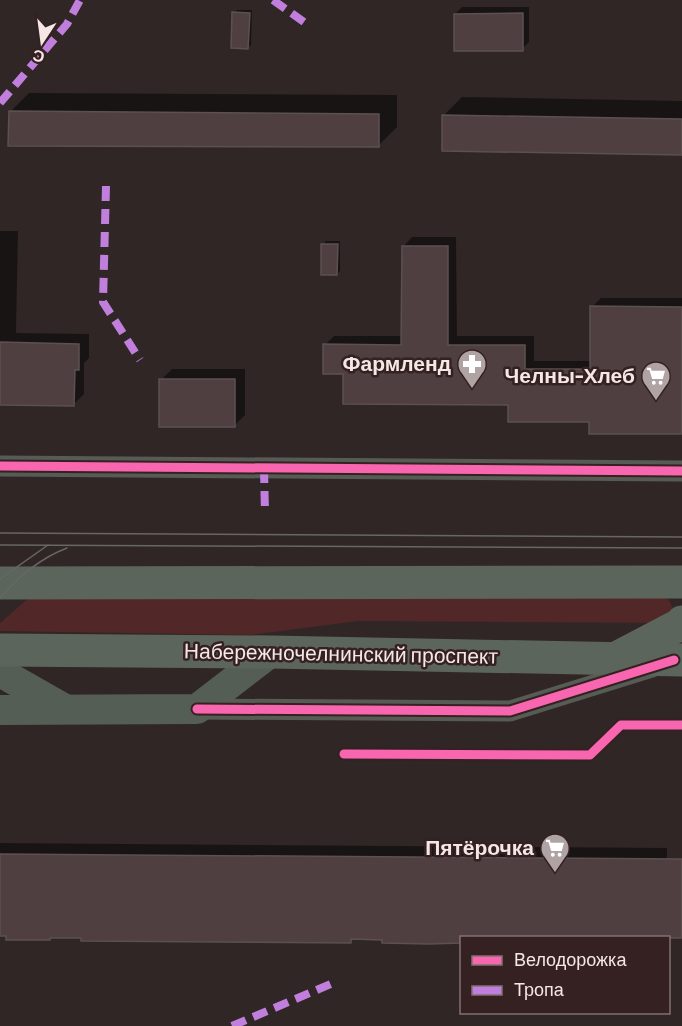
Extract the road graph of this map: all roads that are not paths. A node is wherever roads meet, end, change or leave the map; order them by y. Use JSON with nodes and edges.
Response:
{"nodes":[{"id":1,"x":0,"y":466,"type":"edge"},
{"id":2,"x":682,"y":471,"type":"edge"},
{"id":3,"x":0,"y":583,"type":"edge"},
{"id":4,"x":676,"y":586,"type":"edge"},
{"id":5,"x":682,"y":622,"type":"edge"},
{"id":6,"x":0,"y":650,"type":"edge"},
{"id":7,"x":271,"y":652,"type":"junction"},
{"id":8,"x":614,"y":659,"type":"junction"},
{"id":9,"x":678,"y":660,"type":"edge"},
{"id":10,"x":0,"y":672,"type":"edge"},
{"id":11,"x":197,"y":709,"type":"junction"},
{"id":12,"x":0,"y":710,"type":"edge"},
{"id":13,"x":66,"y":710,"type":"junction"}],
"edges":[{"from":1,"to":2,"type":"street"},
{"from":3,"to":4,"type":"main road"},
{"from":5,"to":8,"type":"main road"},
{"from":6,"to":7,"type":"main road","name":"Набережночелнинский проспект"},
{"from":7,"to":8,"type":"main road","name":"Набережночелнинский проспект"},
{"from":7,"to":11,"type":"main road"},
{"from":8,"to":9,"type":"main road","name":"Набережночелнинский проспект"},
{"from":9,"to":11,"type":"street"},
{"from":10,"to":13,"type":"main road"},
{"from":11,"to":13,"type":"main road"},
{"from":12,"to":13,"type":"main road"}]}
